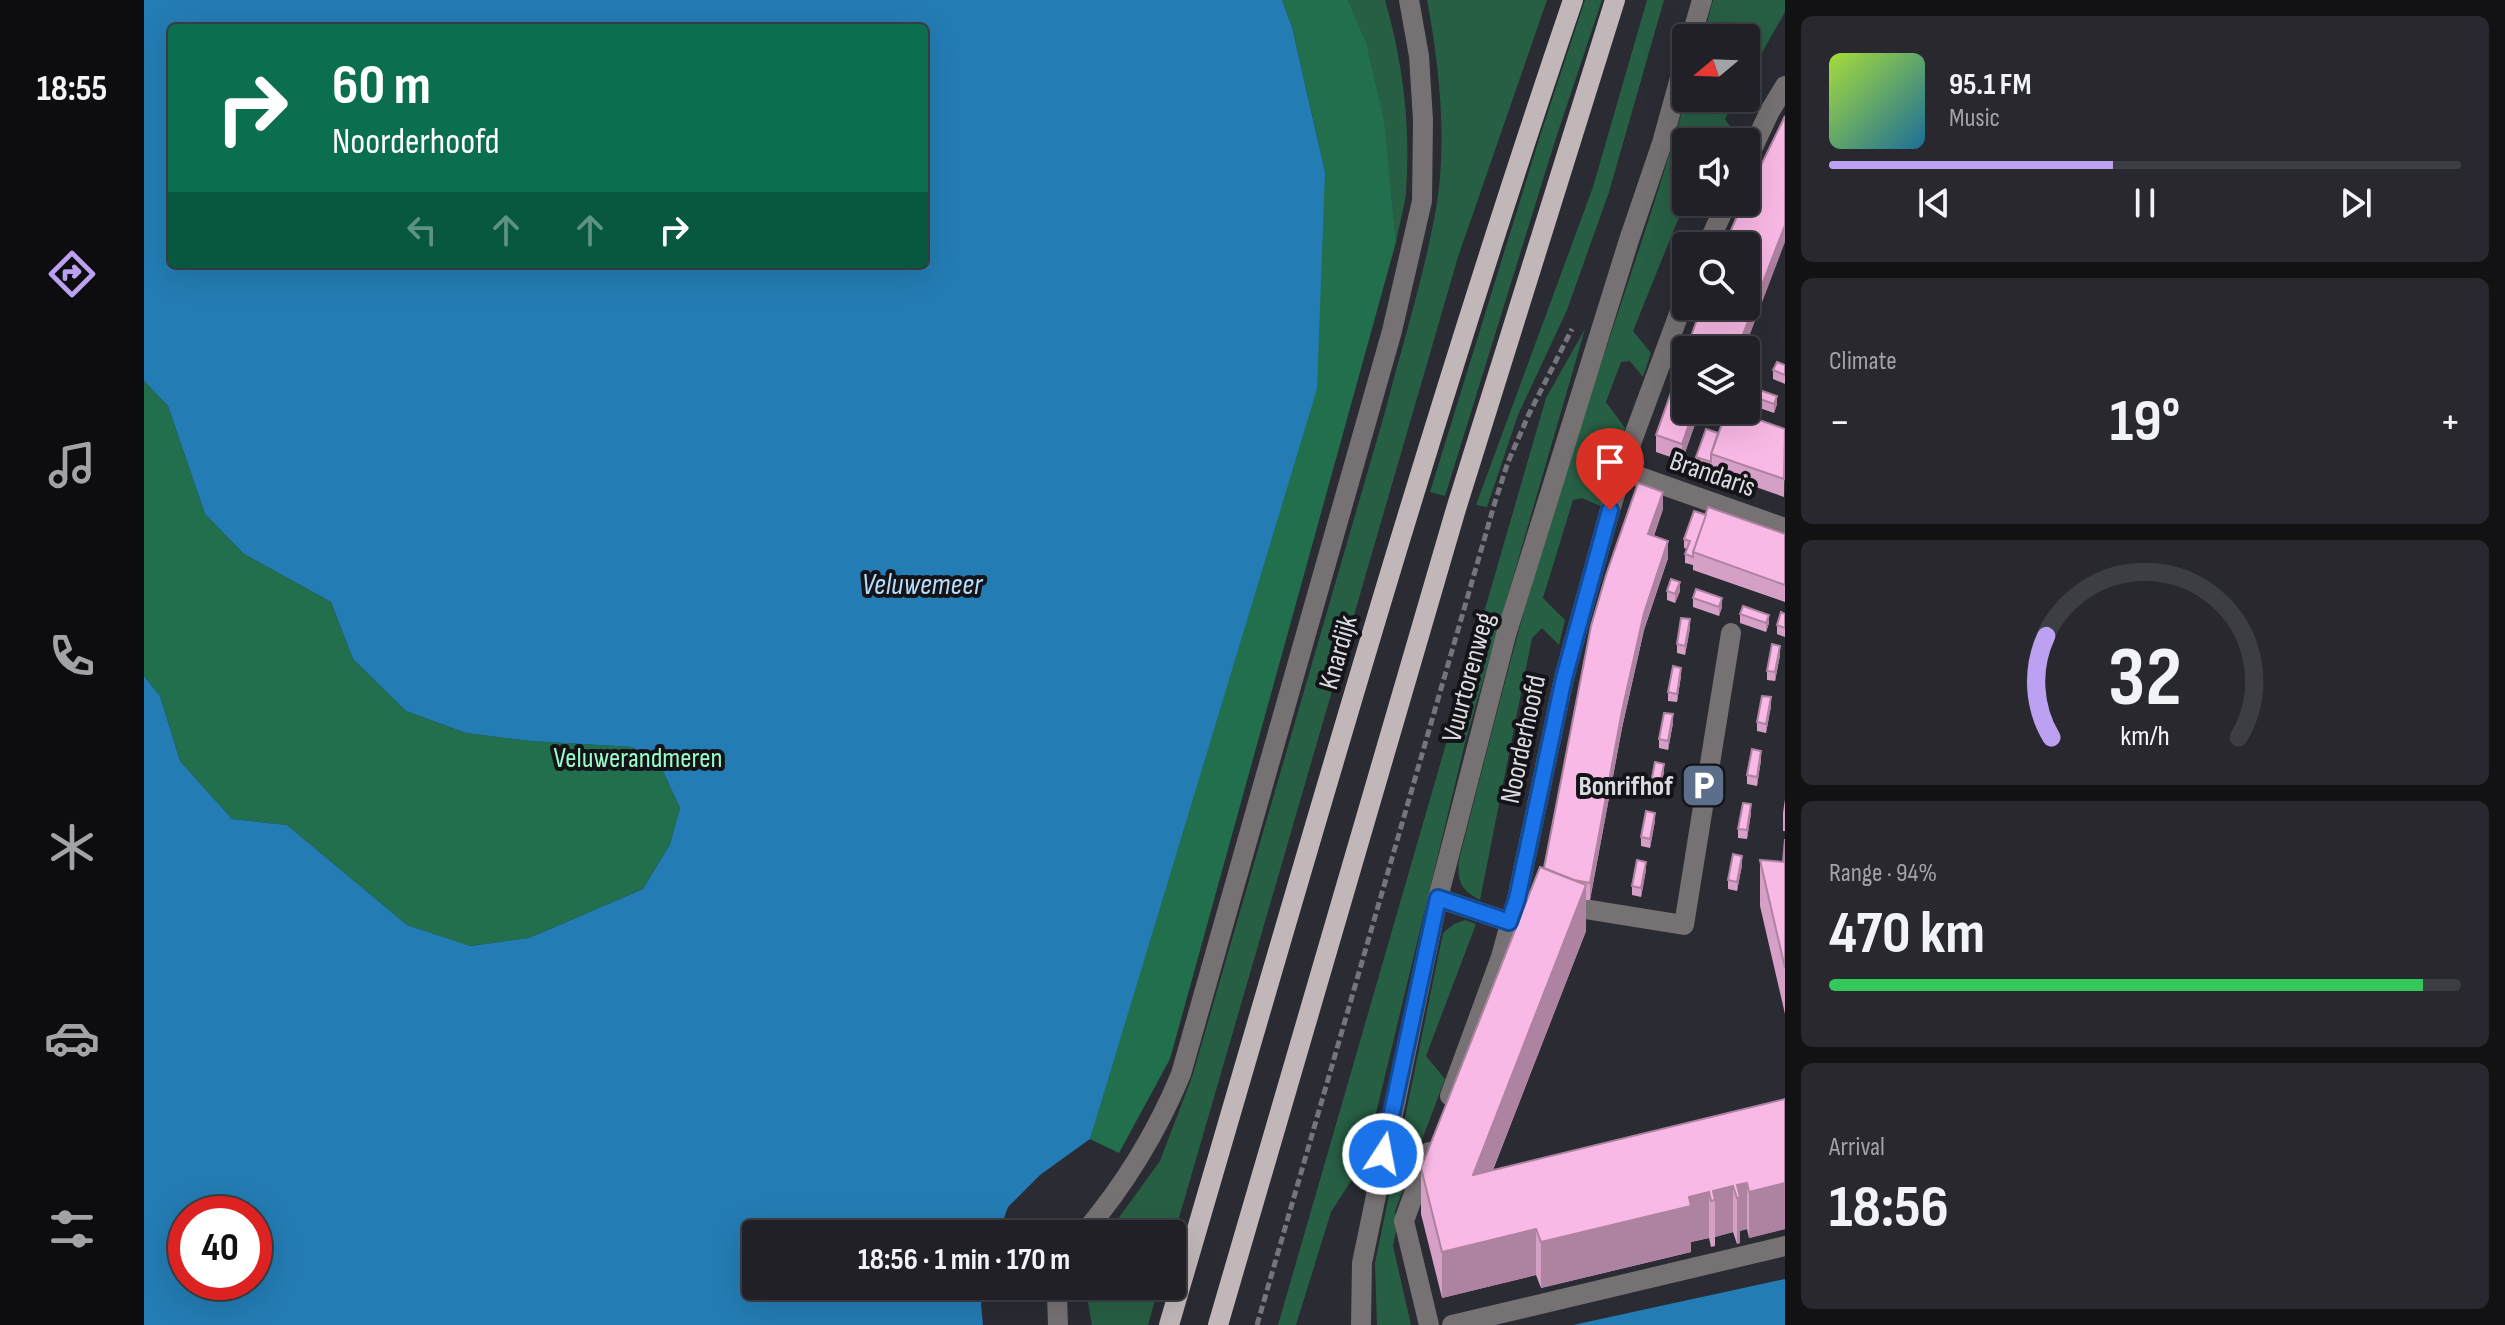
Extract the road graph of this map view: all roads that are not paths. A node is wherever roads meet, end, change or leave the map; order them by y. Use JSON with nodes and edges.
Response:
{"nodes":[{"id":1,"x":1409,"y":0,"type":"edge"},
{"id":2,"x":1573,"y":0,"type":"edge"},
{"id":3,"x":1615,"y":0,"type":"edge"},
{"id":4,"x":1702,"y":0,"type":"edge"},
{"id":5,"x":1695,"y":24,"type":"edge"},
{"id":6,"x":1785,"y":86,"type":"edge"},
{"id":7,"x":1672,"y":107,"type":"edge"},
{"id":8,"x":1760,"y":132,"type":"edge"},
{"id":9,"x":1677,"y":320,"type":"edge"},
{"id":10,"x":1623,"y":471,"type":"junction"},
{"id":11,"x":1785,"y":527,"type":"edge"},
{"id":12,"x":1731,"y":633,"type":"dead end"},
{"id":13,"x":1438,"y":898,"type":"junction"},
{"id":14,"x":1532,"y":901,"type":"junction"},
{"id":15,"x":1509,"y":922,"type":"junction"},
{"id":16,"x":1094,"y":1220,"type":"edge"},
{"id":17,"x":1785,"y":1246,"type":"edge"},
{"id":18,"x":1057,"y":1300,"type":"edge"},
{"id":19,"x":1058,"y":1325,"type":"edge"},
{"id":20,"x":1169,"y":1325,"type":"edge"},
{"id":21,"x":1218,"y":1325,"type":"edge"},
{"id":22,"x":1361,"y":1325,"type":"edge"},
{"id":23,"x":1429,"y":1325,"type":"edge"},
{"id":24,"x":1452,"y":1325,"type":"edge"}],
"edges":[{"from":1,"to":16,"type":"street"},
{"from":2,"to":20,"type":"main road","name":"Knardijk"},
{"from":3,"to":21,"type":"main road"},
{"from":4,"to":5,"type":"street"},
{"from":6,"to":8,"type":"street"},
{"from":7,"to":13,"type":"street","name":"Vuurtorenweg"},
{"from":9,"to":10,"type":"street","name":"Noorderhoofd"},
{"from":10,"to":11,"type":"street","name":"Brandaris"},
{"from":10,"to":14,"type":"street","name":"Noorderhoofd"},
{"from":12,"to":14,"type":"street"},
{"from":13,"to":15,"type":"street"},
{"from":13,"to":22,"type":"street","name":"Vuurtorenweg"},
{"from":14,"to":15,"type":"street","name":"Noorderhoofd"},
{"from":15,"to":23,"type":"street","name":"Noorderhoofd"},
{"from":17,"to":24,"type":"street"},
{"from":18,"to":19,"type":"street"}]}
